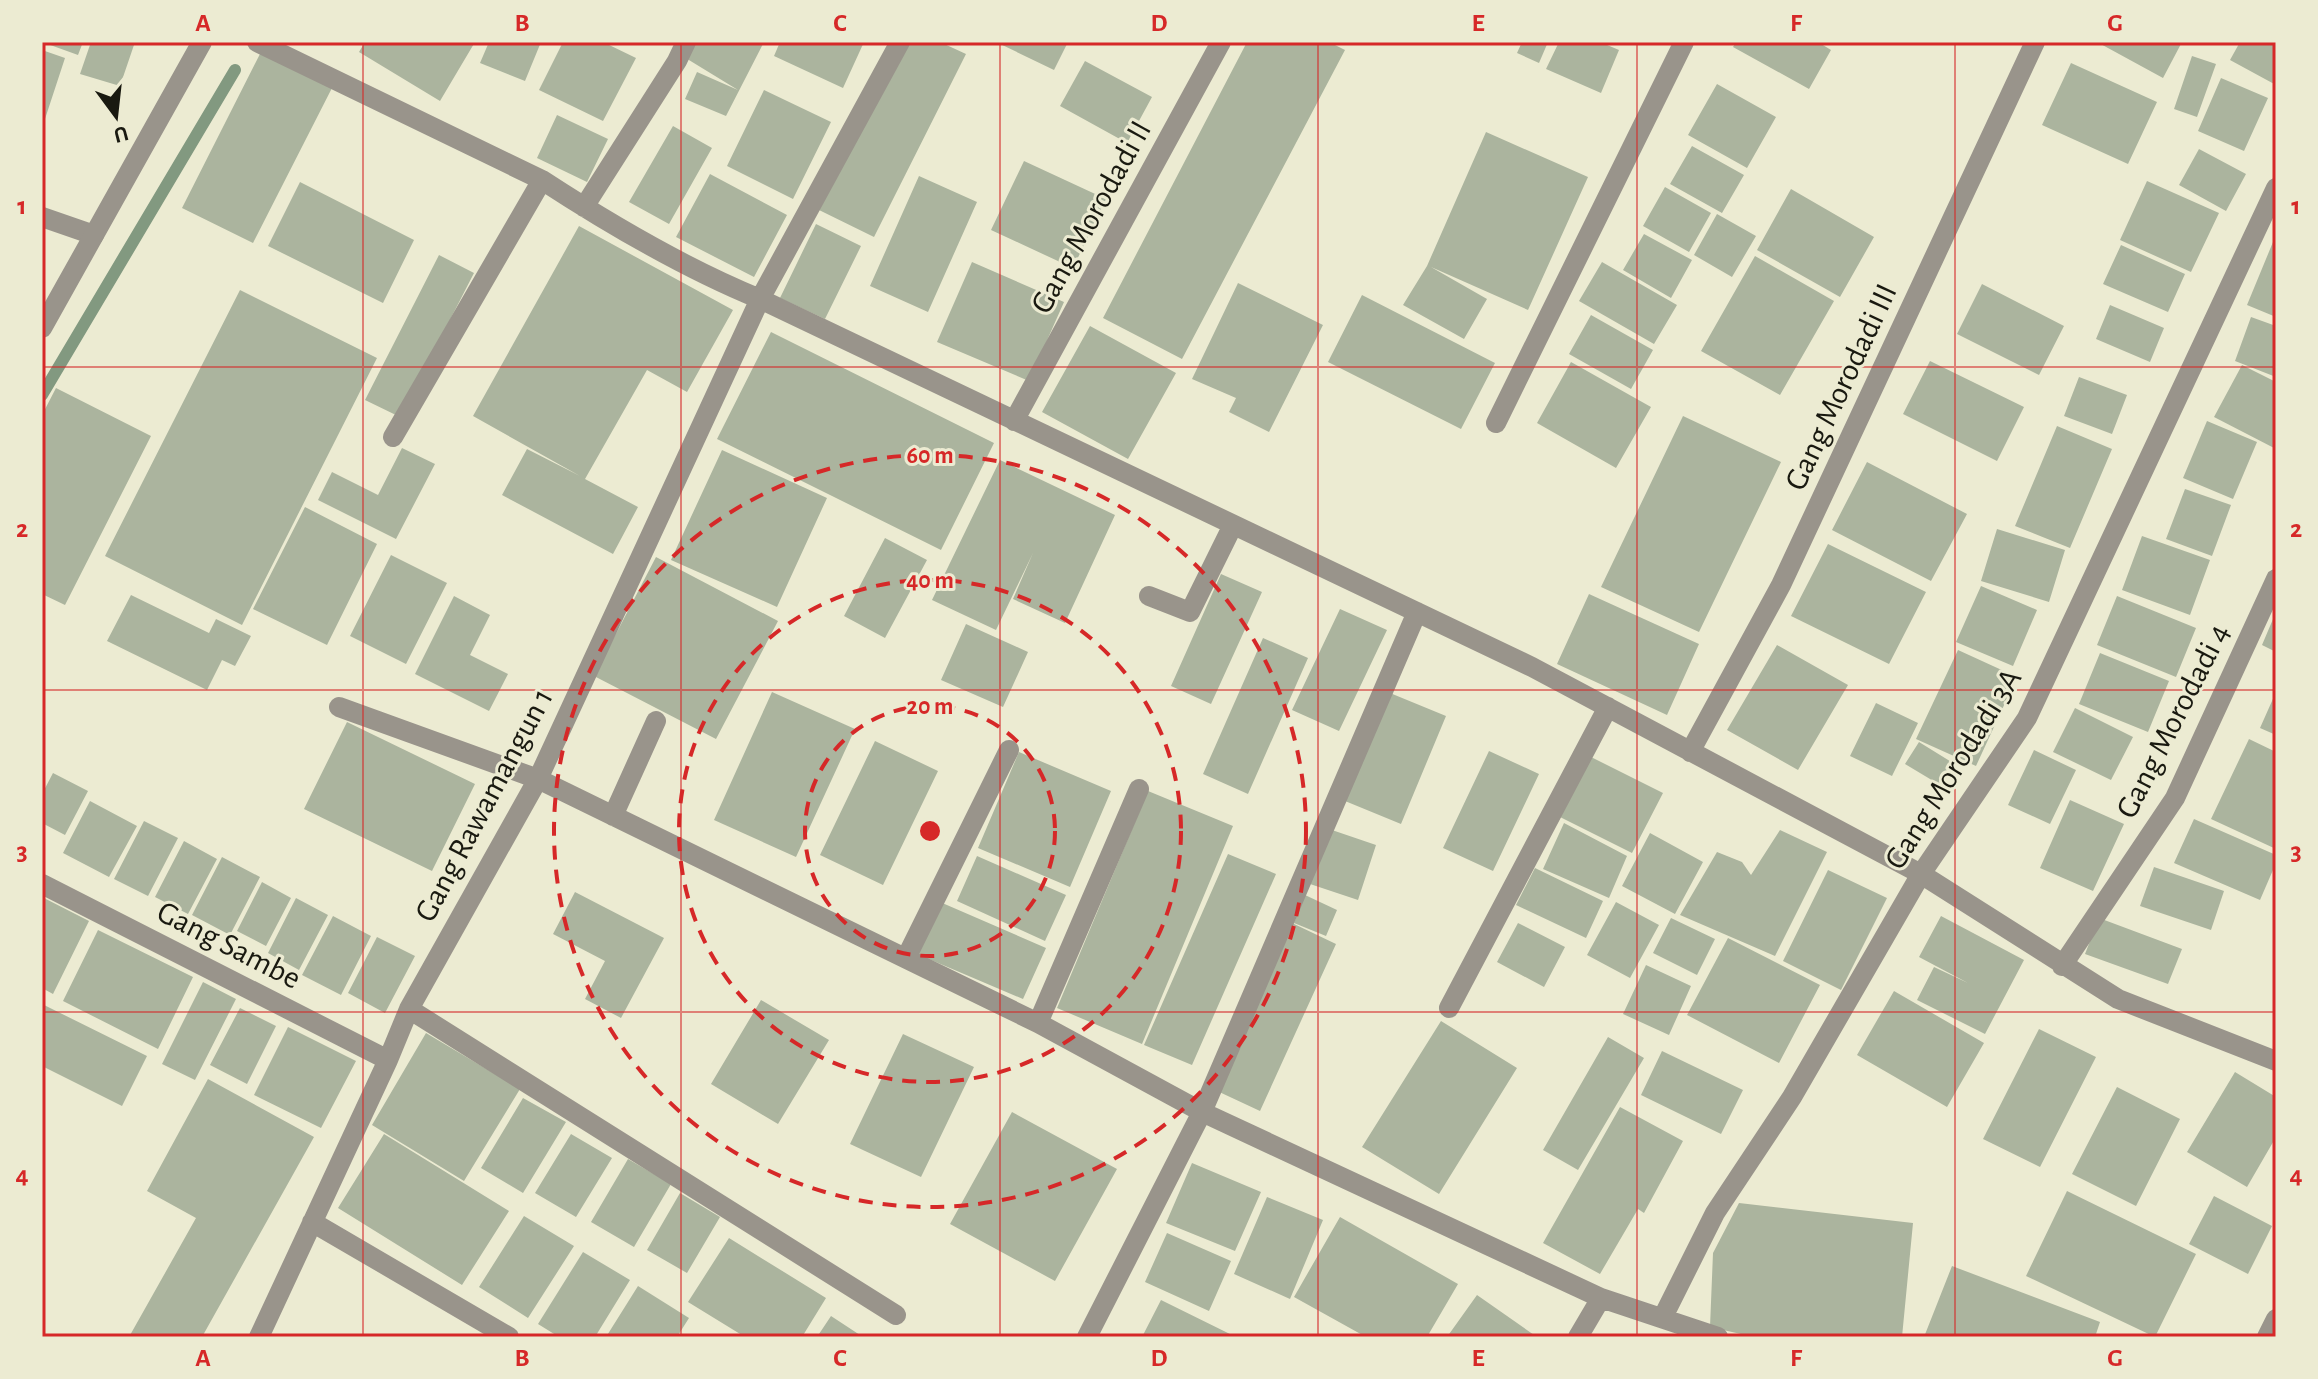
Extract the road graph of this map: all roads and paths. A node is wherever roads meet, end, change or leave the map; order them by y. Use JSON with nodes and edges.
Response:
{"nodes":[{"id":1,"x":202,"y":42,"type":"edge"},
{"id":2,"x":257,"y":42,"type":"edge"},
{"id":3,"x":686,"y":42,"type":"edge"},
{"id":4,"x":900,"y":42,"type":"edge"},
{"id":5,"x":1221,"y":42,"type":"edge"},
{"id":6,"x":1684,"y":42,"type":"edge"},
{"id":7,"x":2035,"y":42,"type":"edge"},
{"id":8,"x":542,"y":180,"type":"junction"},
{"id":9,"x":2276,"y":188,"type":"edge"},
{"id":10,"x":584,"y":207,"type":"junction"},
{"id":11,"x":42,"y":217,"type":"edge"},
{"id":12,"x":94,"y":235,"type":"junction"},
{"id":13,"x":760,"y":299,"type":"junction"},
{"id":14,"x":42,"y":328,"type":"edge"},
{"id":15,"x":1014,"y":421,"type":"junction"},
{"id":16,"x":1496,"y":423,"type":"dead end"},
{"id":17,"x":393,"y":437,"type":"dead end"},
{"id":18,"x":1233,"y":525,"type":"junction"},
{"id":19,"x":2276,"y":579,"type":"edge"},
{"id":20,"x":1149,"y":596,"type":"dead end"},
{"id":21,"x":1417,"y":612,"type":"junction"},
{"id":22,"x":339,"y":707,"type":"dead end"},
{"id":23,"x":1608,"y":707,"type":"junction"},
{"id":24,"x":656,"y":721,"type":"dead end"},
{"id":25,"x":1009,"y":750,"type":"dead end"},
{"id":26,"x":1690,"y":752,"type":"junction"},
{"id":27,"x":538,"y":779,"type":"junction"},
{"id":28,"x":1139,"y":789,"type":"dead end"},
{"id":29,"x":613,"y":816,"type":"junction"},
{"id":30,"x":1921,"y":874,"type":"junction"},
{"id":31,"x":42,"y":884,"type":"edge"},
{"id":32,"x":906,"y":958,"type":"junction"},
{"id":33,"x":2062,"y":966,"type":"junction"},
{"id":34,"x":1449,"y":1008,"type":"dead end"},
{"id":35,"x":409,"y":1009,"type":"junction"},
{"id":36,"x":1038,"y":1023,"type":"junction"},
{"id":37,"x":388,"y":1060,"type":"junction"},
{"id":38,"x":2276,"y":1061,"type":"edge"},
{"id":39,"x":1202,"y":1112,"type":"junction"},
{"id":40,"x":312,"y":1222,"type":"junction"},
{"id":41,"x":1601,"y":1298,"type":"junction"},
{"id":42,"x":896,"y":1315,"type":"dead end"},
{"id":43,"x":1663,"y":1317,"type":"junction"},
{"id":44,"x":2276,"y":1319,"type":"edge"},
{"id":45,"x":259,"y":1337,"type":"edge"},
{"id":46,"x":509,"y":1337,"type":"edge"},
{"id":47,"x":1087,"y":1337,"type":"edge"},
{"id":48,"x":1578,"y":1337,"type":"edge"},
{"id":49,"x":1718,"y":1337,"type":"edge"},
{"id":50,"x":2267,"y":1337,"type":"edge"}],
"edges":[{"from":1,"to":12,"type":"street"},
{"from":2,"to":8,"type":"street"},
{"from":3,"to":10,"type":"street"},
{"from":4,"to":13,"type":"street","name":"Gang Rawamangun 1"},
{"from":5,"to":15,"type":"street","name":"Gang Morodadi II"},
{"from":6,"to":16,"type":"street"},
{"from":7,"to":26,"type":"street","name":"Gang Morodadi III"},
{"from":8,"to":10,"type":"street"},
{"from":8,"to":17,"type":"street"},
{"from":9,"to":30,"type":"street","name":"Gang Morodadi 3A"},
{"from":10,"to":13,"type":"street"},
{"from":11,"to":12,"type":"street"},
{"from":12,"to":14,"type":"street"},
{"from":13,"to":15,"type":"street"},
{"from":13,"to":27,"type":"street","name":"Gang Rawamangun 1"},
{"from":15,"to":18,"type":"street"},
{"from":18,"to":20,"type":"street"},
{"from":18,"to":21,"type":"street"},
{"from":19,"to":33,"type":"street","name":"Gang Morodadi 4"},
{"from":21,"to":23,"type":"street"},
{"from":21,"to":39,"type":"street"},
{"from":22,"to":27,"type":"street"},
{"from":23,"to":26,"type":"street"},
{"from":23,"to":34,"type":"street"},
{"from":24,"to":29,"type":"street"},
{"from":25,"to":32,"type":"street"},
{"from":26,"to":30,"type":"street"},
{"from":27,"to":29,"type":"street"},
{"from":27,"to":35,"type":"street","name":"Gang Rawamangun 1"},
{"from":28,"to":36,"type":"street"},
{"from":29,"to":32,"type":"street"},
{"from":30,"to":33,"type":"street"},
{"from":30,"to":43,"type":"street","name":"Gang Morodadi 3A"},
{"from":31,"to":37,"type":"street","name":"Gang Sambe"},
{"from":32,"to":36,"type":"street"},
{"from":33,"to":38,"type":"street"},
{"from":35,"to":37,"type":"street","name":"Gang Rawamangun 1"},
{"from":35,"to":42,"type":"street"},
{"from":36,"to":39,"type":"street"},
{"from":37,"to":40,"type":"street","name":"Gang Rawamangun 1"},
{"from":39,"to":41,"type":"street"},
{"from":39,"to":47,"type":"street"},
{"from":40,"to":45,"type":"street","name":"Gang Rawamangun 1"},
{"from":40,"to":46,"type":"street"},
{"from":41,"to":43,"type":"street"},
{"from":41,"to":48,"type":"street"},
{"from":43,"to":49,"type":"street"},
{"from":44,"to":50,"type":"street"}]}
